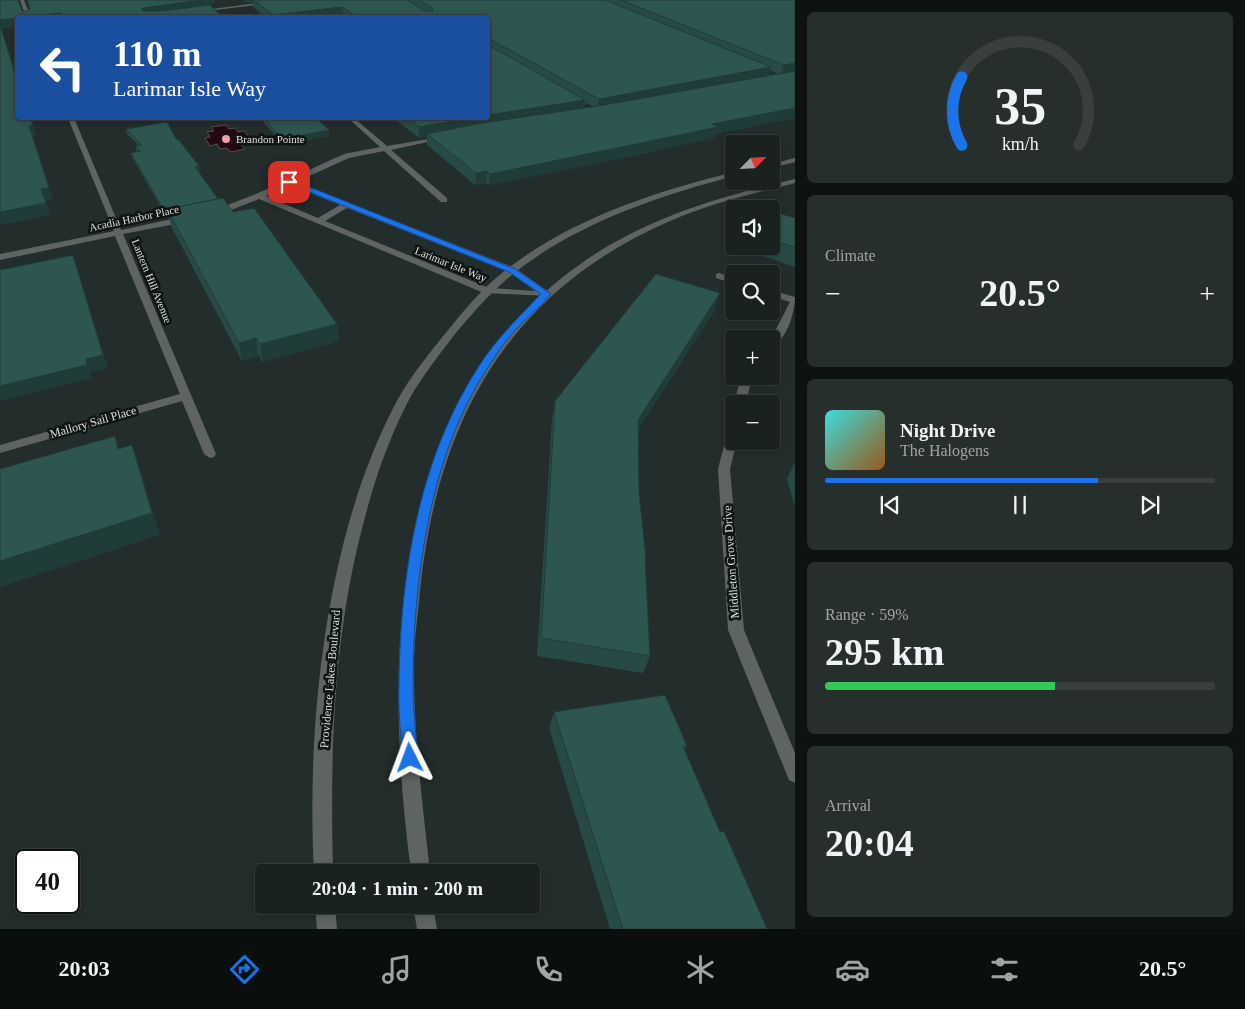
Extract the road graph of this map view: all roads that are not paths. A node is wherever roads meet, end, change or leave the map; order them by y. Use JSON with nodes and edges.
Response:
{"nodes":[{"id":1,"x":22,"y":0,"type":"edge"},
{"id":2,"x":295,"y":0,"type":"edge"},
{"id":3,"x":193,"y":12,"type":"edge"},
{"id":4,"x":28,"y":15,"type":"edge"},
{"id":5,"x":72,"y":120,"type":"edge"},
{"id":6,"x":353,"y":120,"type":"edge"},
{"id":7,"x":452,"y":135,"type":"edge"},
{"id":8,"x":384,"y":148,"type":"junction"},
{"id":9,"x":795,"y":160,"type":"edge"},
{"id":10,"x":780,"y":164,"type":"edge"},
{"id":11,"x":725,"y":176,"type":"edge"},
{"id":12,"x":795,"y":181,"type":"edge"},
{"id":13,"x":289,"y":182,"type":"junction"},
{"id":14,"x":259,"y":196,"type":"junction"},
{"id":15,"x":444,"y":200,"type":"dead end"},
{"id":16,"x":345,"y":205,"type":"junction"},
{"id":17,"x":202,"y":216,"type":"edge"},
{"id":18,"x":193,"y":217,"type":"edge"},
{"id":19,"x":319,"y":221,"type":"junction"},
{"id":20,"x":119,"y":233,"type":"junction"},
{"id":21,"x":0,"y":257,"type":"edge"},
{"id":22,"x":512,"y":270,"type":"junction"},
{"id":23,"x":719,"y":276,"type":"dead end"},
{"id":24,"x":725,"y":278,"type":"edge"},
{"id":25,"x":488,"y":291,"type":"junction"},
{"id":26,"x":546,"y":294,"type":"junction"},
{"id":27,"x":780,"y":296,"type":"edge"},
{"id":28,"x":795,"y":300,"type":"edge"},
{"id":29,"x":780,"y":331,"type":"edge"},
{"id":30,"x":186,"y":396,"type":"junction"},
{"id":31,"x":0,"y":448,"type":"edge"},
{"id":32,"x":729,"y":450,"type":"edge"},
{"id":33,"x":210,"y":454,"type":"dead end"},
{"id":34,"x":795,"y":774,"type":"edge"},
{"id":35,"x":323,"y":864,"type":"edge"},
{"id":36,"x":419,"y":864,"type":"edge"},
{"id":37,"x":325,"y":914,"type":"edge"},
{"id":38,"x":424,"y":914,"type":"edge"},
{"id":39,"x":327,"y":929,"type":"edge"},
{"id":40,"x":427,"y":929,"type":"edge"}],
"edges":[{"from":1,"to":4,"type":"street"},
{"from":2,"to":3,"type":"street"},
{"from":5,"to":20,"type":"street","name":"Lantern Hill Avenue"},
{"from":6,"to":8,"type":"street"},
{"from":7,"to":8,"type":"street"},
{"from":8,"to":13,"type":"street"},
{"from":8,"to":15,"type":"street"},
{"from":9,"to":10,"type":"street"},
{"from":11,"to":22,"type":"street","name":"Providence Lakes Boulevard"},
{"from":12,"to":26,"type":"street"},
{"from":13,"to":14,"type":"street"},
{"from":13,"to":16,"type":"street","name":"Larimar Isle Way"},
{"from":14,"to":17,"type":"street"},
{"from":14,"to":19,"type":"street","name":"Larimar Isle Way"},
{"from":16,"to":19,"type":"street"},
{"from":16,"to":22,"type":"street","name":"Larimar Isle Way"},
{"from":18,"to":20,"type":"street","name":"Acadia Harbor Place"},
{"from":19,"to":25,"type":"street","name":"Larimar Isle Way"},
{"from":20,"to":21,"type":"street","name":"Acadia Harbor Place"},
{"from":20,"to":30,"type":"street","name":"Lantern Hill Avenue"},
{"from":22,"to":25,"type":"street","name":"Providence Lakes Boulevard"},
{"from":22,"to":26,"type":"street","name":"Larimar Isle Way"},
{"from":23,"to":24,"type":"street"},
{"from":25,"to":26,"type":"street","name":"Larimar Isle Way"},
{"from":25,"to":35,"type":"street","name":"Providence Lakes Boulevard"},
{"from":26,"to":36,"type":"street"},
{"from":27,"to":28,"type":"street"},
{"from":28,"to":29,"type":"street"},
{"from":30,"to":31,"type":"street","name":"Mallory Sail Place"},
{"from":30,"to":33,"type":"street","name":"Lantern Hill Avenue"},
{"from":32,"to":34,"type":"street","name":"Middleton Grove Drive"},
{"from":37,"to":39,"type":"street"},
{"from":38,"to":40,"type":"street"}]}
